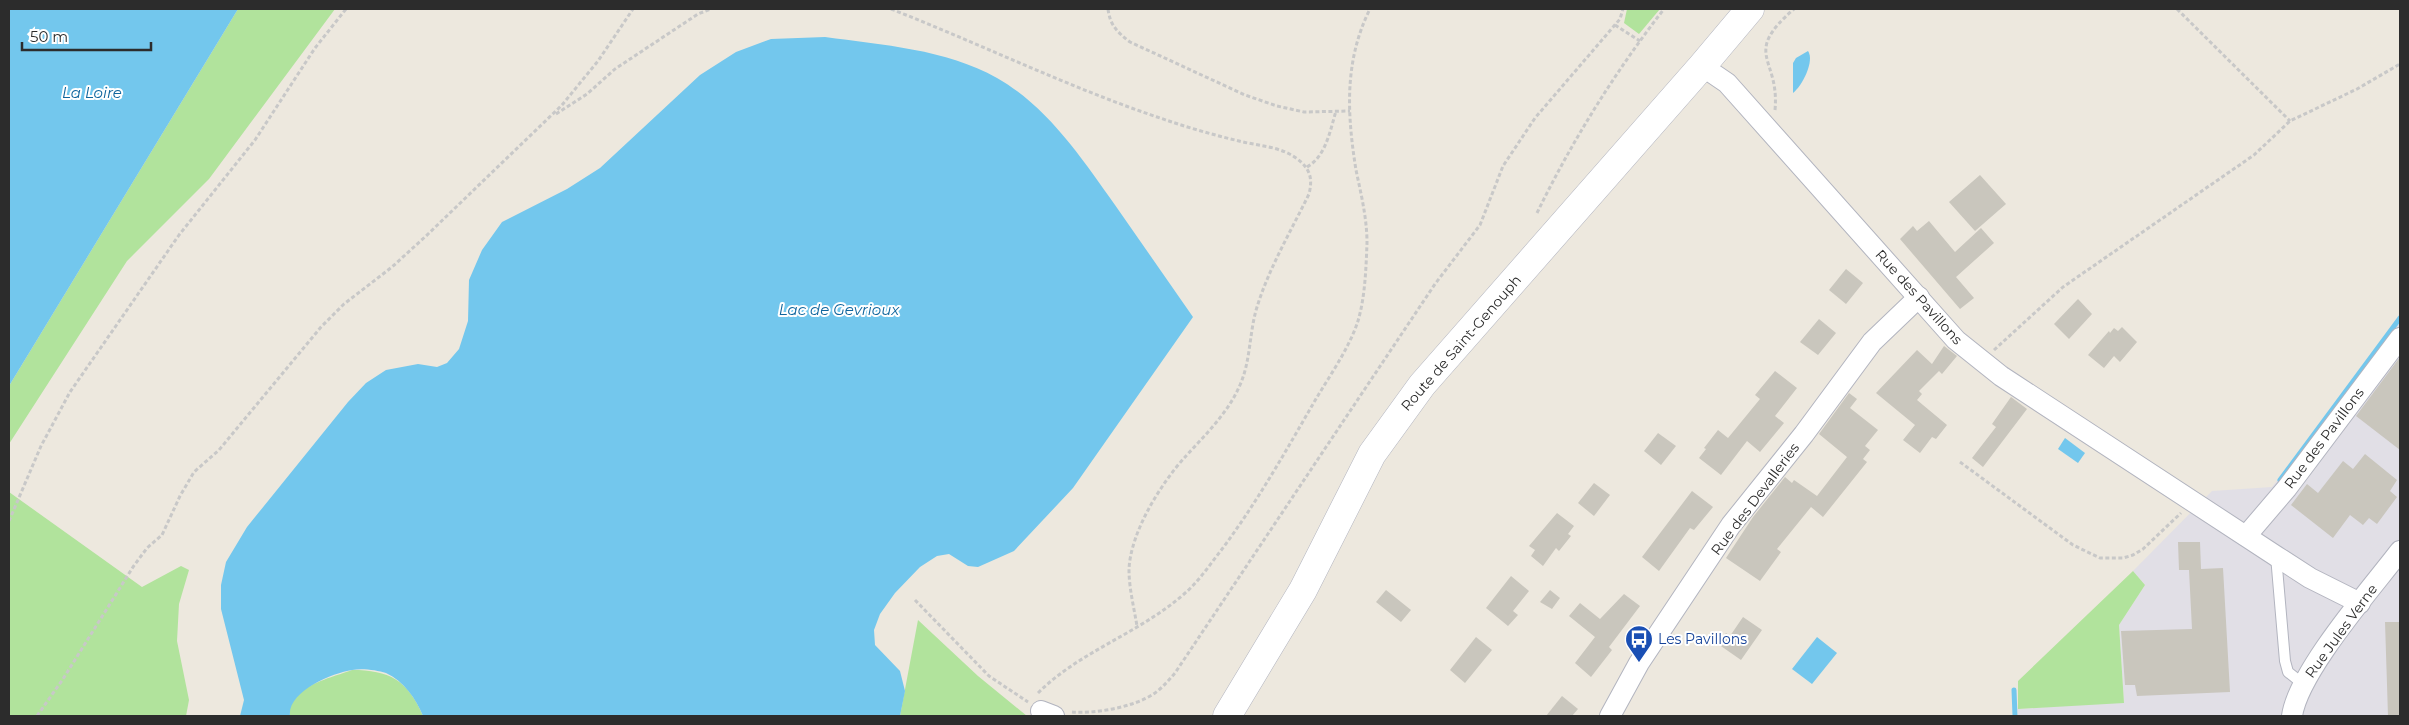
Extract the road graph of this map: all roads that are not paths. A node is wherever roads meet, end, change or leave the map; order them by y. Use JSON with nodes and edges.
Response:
{"nodes":[{"id":1,"x":1750,"y":9,"type":"edge"},
{"id":2,"x":1702,"y":66,"type":"junction"},
{"id":3,"x":1919,"y":297,"type":"junction"},
{"id":4,"x":2400,"y":338,"type":"edge"},
{"id":5,"x":2246,"y":536,"type":"junction"},
{"id":6,"x":2400,"y":551,"type":"edge"},
{"id":7,"x":2276,"y":556,"type":"junction"},
{"id":8,"x":2360,"y":603,"type":"junction"},
{"id":9,"x":2303,"y":684,"type":"junction"},
{"id":10,"x":1227,"y":716,"type":"edge"},
{"id":11,"x":1610,"y":716,"type":"edge"},
{"id":12,"x":2292,"y":716,"type":"edge"}],
"edges":[{"from":1,"to":2,"type":"street","name":"Route de Saint-Genouph"},
{"from":2,"to":3,"type":"street","name":"Rue des Pavillons"},
{"from":2,"to":10,"type":"street","name":"Route de Saint-Genouph"},
{"from":3,"to":5,"type":"street","name":"Rue des Pavillons"},
{"from":3,"to":11,"type":"street","name":"Rue des Devalleries"},
{"from":4,"to":5,"type":"street","name":"Rue des Pavillons"},
{"from":5,"to":7,"type":"street","name":"Rue des Pavillons"},
{"from":6,"to":8,"type":"street","name":"Rue Jules Verne"},
{"from":7,"to":8,"type":"street","name":"Rue des Pavillons"},
{"from":7,"to":9,"type":"lane"},
{"from":8,"to":9,"type":"street","name":"Rue Jules Verne"},
{"from":9,"to":12,"type":"street","name":"Rue Jules Verne"}]}
